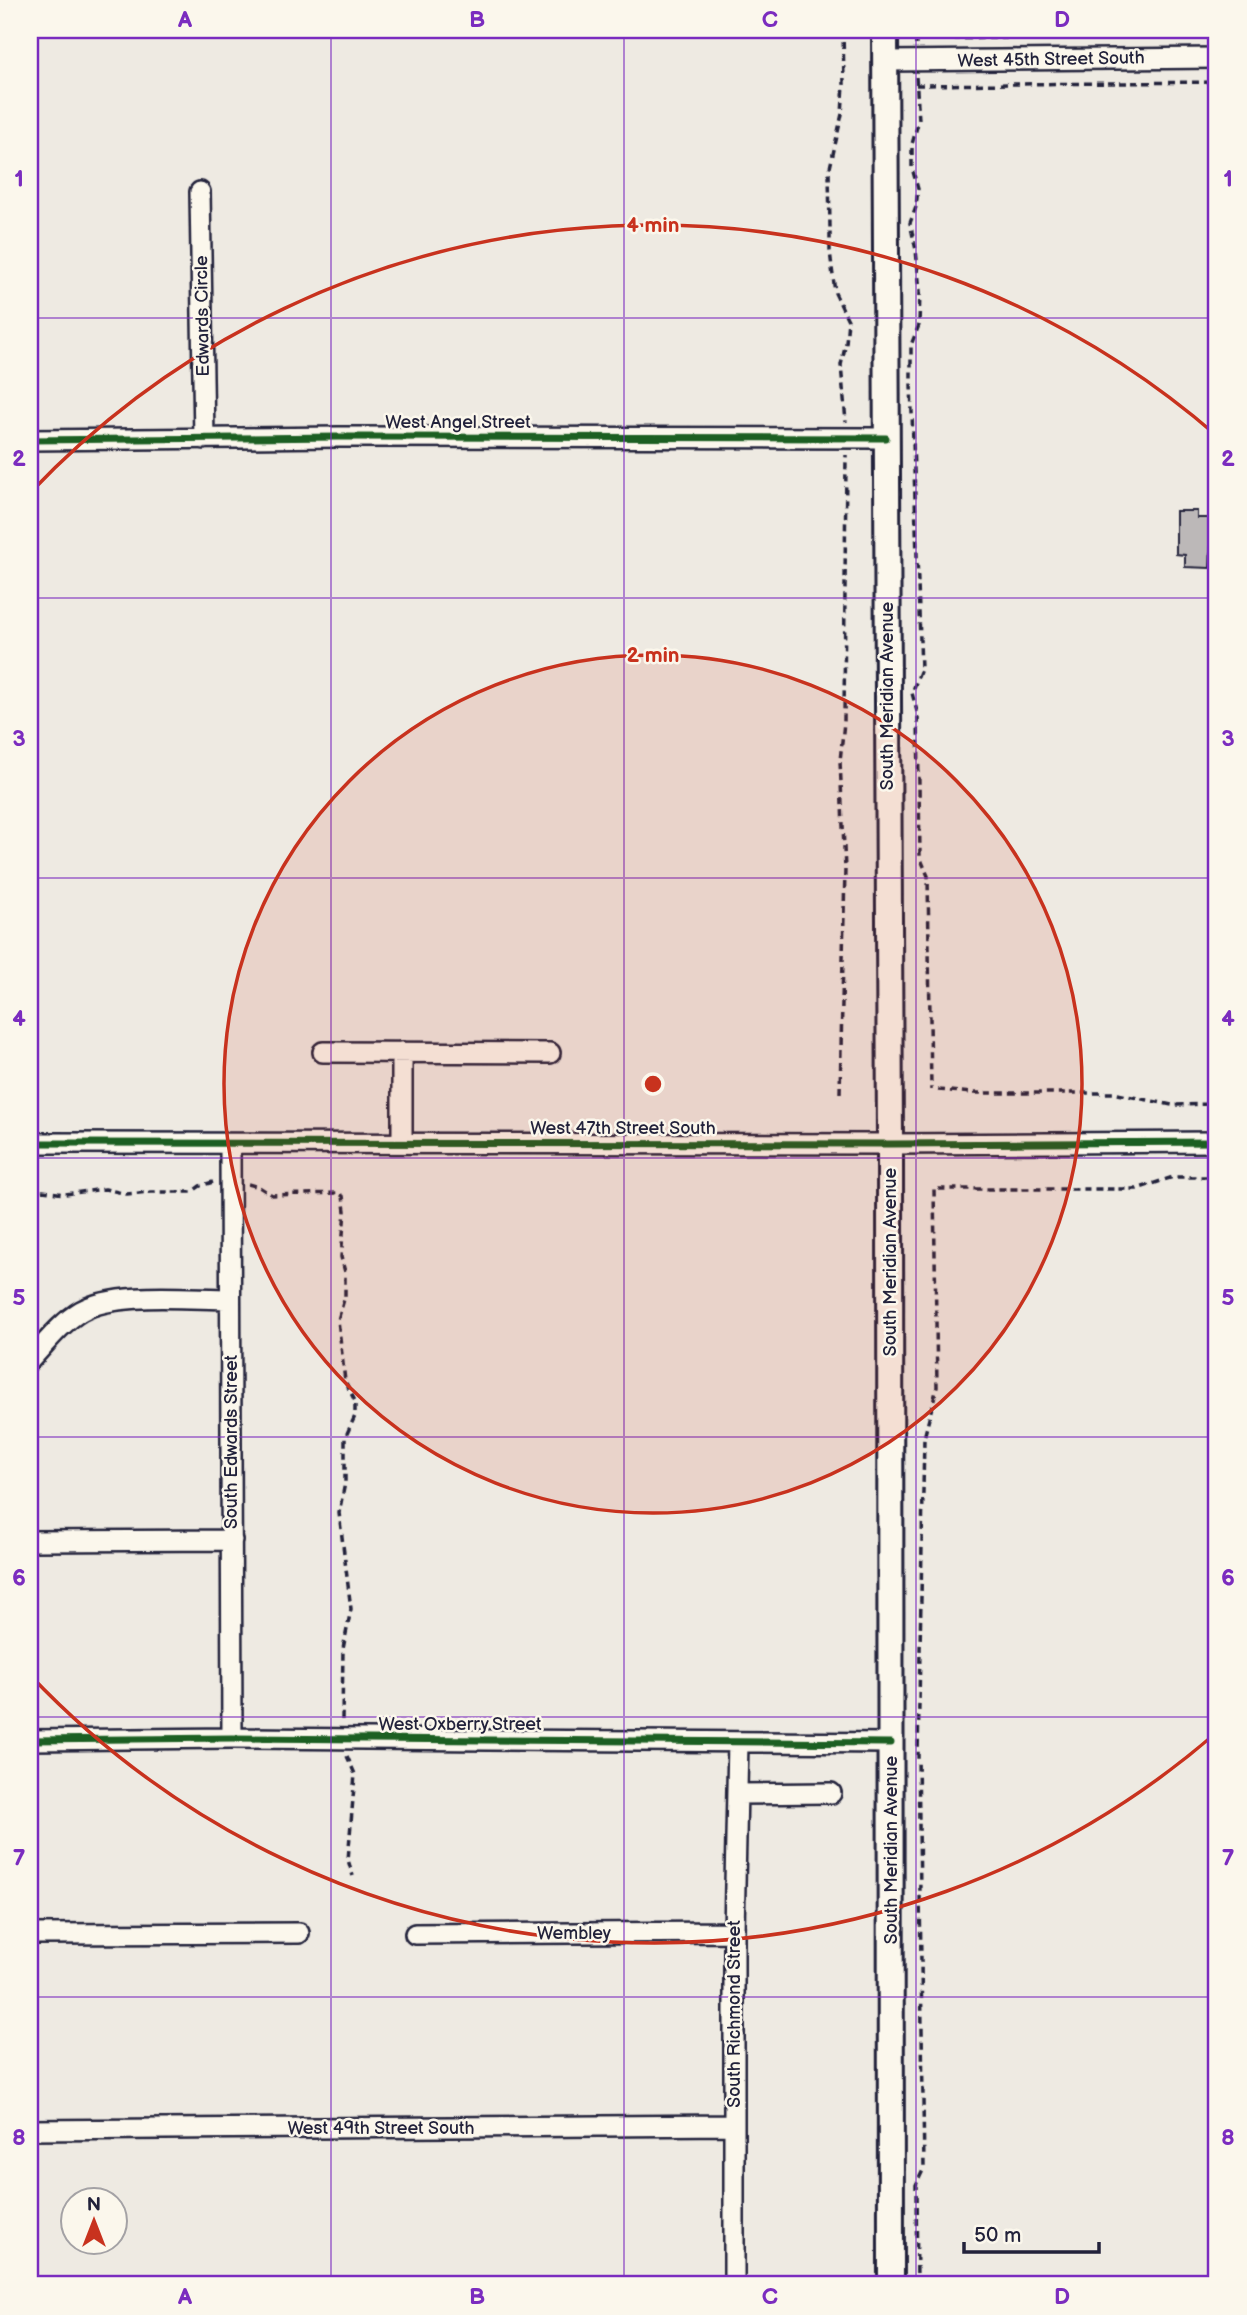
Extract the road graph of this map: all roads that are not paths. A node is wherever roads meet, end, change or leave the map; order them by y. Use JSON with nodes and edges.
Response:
{"nodes":[{"id":1,"x":885,"y":30,"type":"edge"},
{"id":2,"x":1217,"y":58,"type":"edge"},
{"id":3,"x":885,"y":61,"type":"junction"},
{"id":4,"x":200,"y":192,"type":"dead end"},
{"id":5,"x":886,"y":438,"type":"junction"},
{"id":6,"x":204,"y":439,"type":"junction"},
{"id":7,"x":30,"y":440,"type":"edge"},
{"id":8,"x":323,"y":1052,"type":"dead end"},
{"id":9,"x":402,"y":1052,"type":"junction"},
{"id":10,"x":550,"y":1053,"type":"dead end"},
{"id":11,"x":1217,"y":1142,"type":"edge"},
{"id":12,"x":30,"y":1143,"type":"edge"},
{"id":13,"x":402,"y":1143,"type":"junction"},
{"id":14,"x":890,"y":1144,"type":"junction"},
{"id":15,"x":230,"y":1145,"type":"junction"},
{"id":16,"x":230,"y":1299,"type":"junction"},
{"id":17,"x":30,"y":1360,"type":"edge"},
{"id":18,"x":232,"y":1540,"type":"junction"},
{"id":19,"x":30,"y":1541,"type":"edge"},
{"id":20,"x":232,"y":1738,"type":"junction"},
{"id":21,"x":30,"y":1740,"type":"edge"},
{"id":22,"x":738,"y":1742,"type":"junction"},
{"id":23,"x":891,"y":1743,"type":"junction"},
{"id":24,"x":831,"y":1793,"type":"dead end"},
{"id":25,"x":737,"y":1794,"type":"junction"},
{"id":26,"x":299,"y":1933,"type":"dead end"},
{"id":27,"x":734,"y":1933,"type":"junction"},
{"id":28,"x":30,"y":1934,"type":"edge"},
{"id":29,"x":415,"y":1934,"type":"dead end"},
{"id":30,"x":733,"y":2125,"type":"junction"},
{"id":31,"x":30,"y":2130,"type":"edge"},
{"id":32,"x":734,"y":2285,"type":"edge"},
{"id":33,"x":891,"y":2285,"type":"edge"}],
"edges":[{"from":1,"to":3,"type":"main road","name":"South Meridian Avenue"},
{"from":2,"to":3,"type":"street","name":"West 45th Street South"},
{"from":3,"to":5,"type":"main road","name":"South Meridian Avenue"},
{"from":4,"to":6,"type":"street","name":"Edwards Circle"},
{"from":5,"to":6,"type":"street","name":"West Angel Street"},
{"from":5,"to":14,"type":"main road","name":"South Meridian Avenue"},
{"from":6,"to":7,"type":"street","name":"West Angel Street"},
{"from":8,"to":9,"type":"street"},
{"from":9,"to":10,"type":"street"},
{"from":9,"to":13,"type":"street"},
{"from":11,"to":14,"type":"street","name":"West 47th Street South"},
{"from":12,"to":15,"type":"street","name":"West 47th Street South"},
{"from":13,"to":14,"type":"street","name":"West 47th Street South"},
{"from":13,"to":15,"type":"street","name":"West 47th Street South"},
{"from":14,"to":23,"type":"main road","name":"South Meridian Avenue"},
{"from":15,"to":16,"type":"street","name":"South Edwards Street"},
{"from":16,"to":17,"type":"street"},
{"from":16,"to":18,"type":"street","name":"South Edwards Street"},
{"from":18,"to":19,"type":"street"},
{"from":18,"to":20,"type":"street","name":"South Edwards Street"},
{"from":20,"to":21,"type":"street","name":"West Oxberry Street"},
{"from":20,"to":22,"type":"street","name":"West Oxberry Street"},
{"from":22,"to":23,"type":"street","name":"West Oxberry Street"},
{"from":22,"to":25,"type":"street","name":"South Richmond Street"},
{"from":23,"to":33,"type":"main road","name":"South Meridian Avenue"},
{"from":24,"to":25,"type":"street"},
{"from":25,"to":27,"type":"street","name":"South Richmond Street"},
{"from":26,"to":28,"type":"street"},
{"from":27,"to":29,"type":"street","name":"Wembley"},
{"from":27,"to":30,"type":"street","name":"South Richmond Street"},
{"from":30,"to":31,"type":"street","name":"West 49th Street South"},
{"from":30,"to":32,"type":"street","name":"South Richmond Street"}]}
